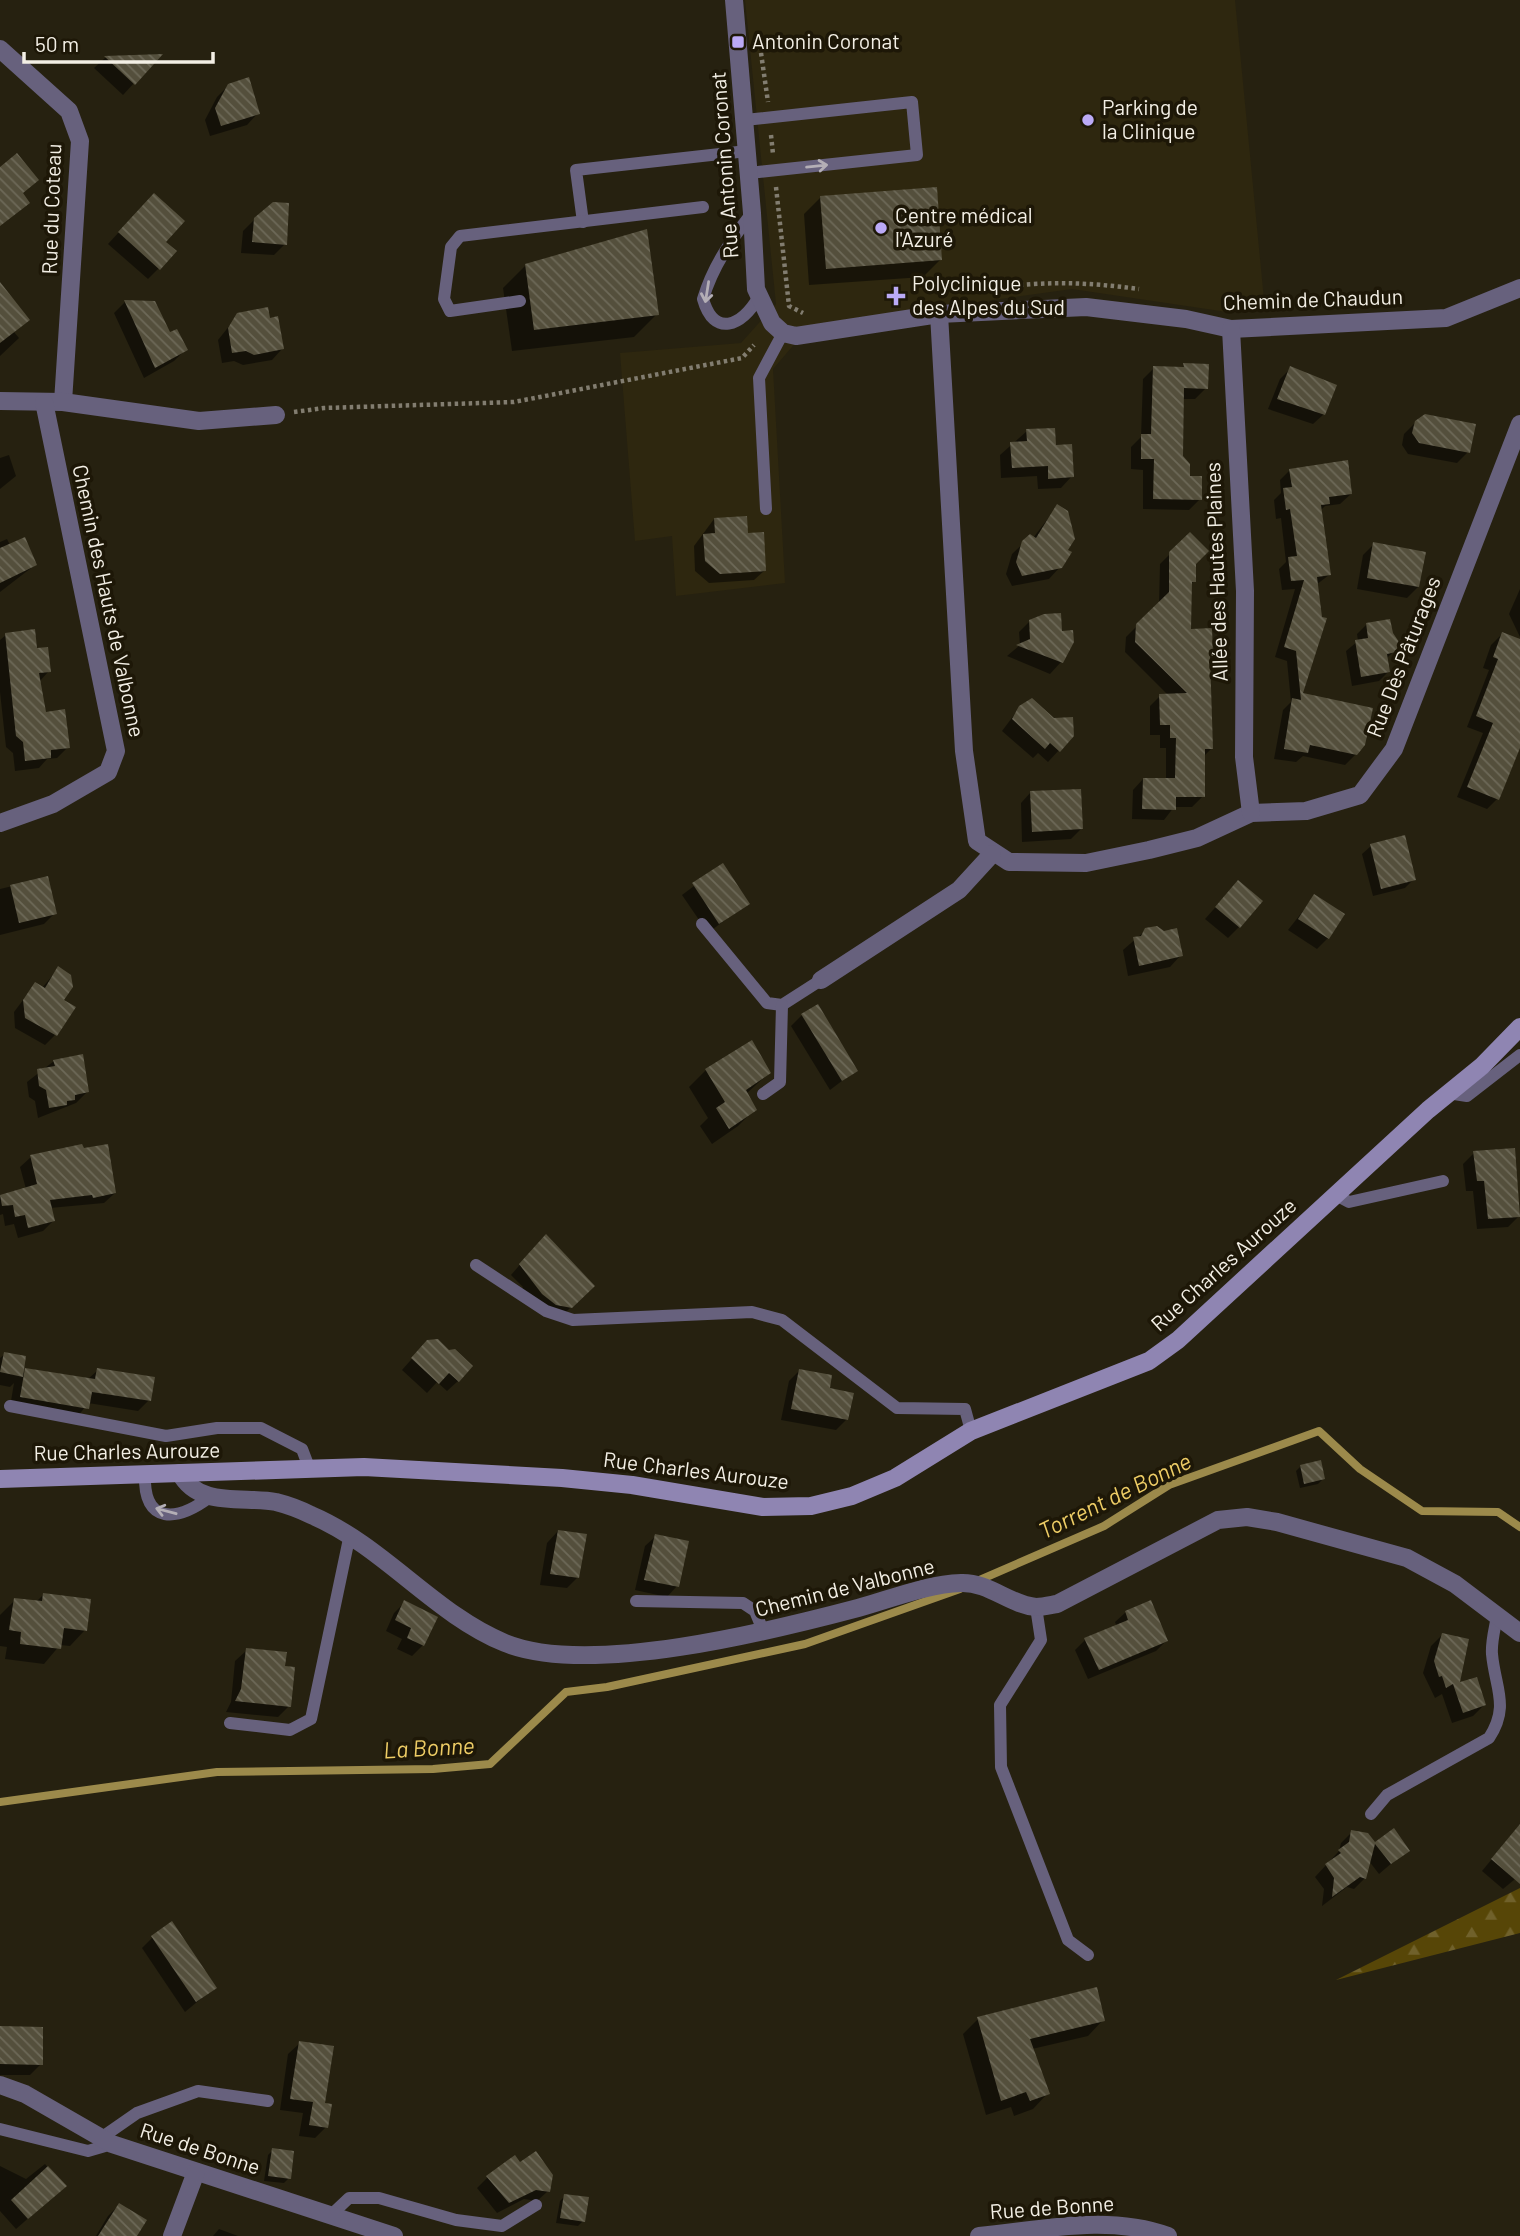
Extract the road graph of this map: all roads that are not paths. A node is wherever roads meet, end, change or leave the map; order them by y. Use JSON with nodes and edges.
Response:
{"nodes":[{"id":1,"x":734,"y":0,"type":"edge"},
{"id":2,"x":0,"y":49,"type":"edge"},
{"id":3,"x":745,"y":120,"type":"junction"},
{"id":4,"x":747,"y":151,"type":"junction"},
{"id":5,"x":749,"y":173,"type":"junction"},
{"id":6,"x":704,"y":207,"type":"dead end"},
{"id":7,"x":752,"y":213,"type":"junction"},
{"id":8,"x":583,"y":222,"type":"junction"},
{"id":9,"x":1520,"y":288,"type":"edge"},
{"id":10,"x":758,"y":298,"type":"junction"},
{"id":11,"x":520,"y":302,"type":"dead end"},
{"id":12,"x":939,"y":314,"type":"junction"},
{"id":13,"x":777,"y":328,"type":"junction"},
{"id":14,"x":1231,"y":329,"type":"junction"},
{"id":15,"x":0,"y":401,"type":"edge"},
{"id":16,"x":44,"y":402,"type":"junction"},
{"id":17,"x":63,"y":402,"type":"junction"},
{"id":18,"x":276,"y":415,"type":"road end"},
{"id":19,"x":1520,"y":425,"type":"edge"},
{"id":20,"x":766,"y":509,"type":"dead end"},
{"id":21,"x":1251,"y":813,"type":"junction"},
{"id":22,"x":0,"y":823,"type":"edge"},
{"id":23,"x":992,"y":854,"type":"junction"},
{"id":24,"x":702,"y":924,"type":"dead end"},
{"id":25,"x":821,"y":981,"type":"joint"},
{"id":26,"x":782,"y":1005,"type":"junction"},
{"id":27,"x":1520,"y":1027,"type":"edge"},
{"id":28,"x":1520,"y":1055,"type":"edge"},
{"id":29,"x":1448,"y":1093,"type":"junction"},
{"id":30,"x":763,"y":1094,"type":"dead end"},
{"id":31,"x":1443,"y":1181,"type":"dead end"},
{"id":32,"x":1336,"y":1195,"type":"junction"},
{"id":33,"x":476,"y":1265,"type":"dead end"},
{"id":34,"x":10,"y":1406,"type":"dead end"},
{"id":35,"x":971,"y":1431,"type":"junction"},
{"id":36,"x":310,"y":1470,"type":"junction"},
{"id":37,"x":180,"y":1473,"type":"junction"},
{"id":38,"x":145,"y":1474,"type":"junction"},
{"id":39,"x":0,"y":1479,"type":"edge"},
{"id":40,"x":211,"y":1497,"type":"junction"},
{"id":41,"x":349,"y":1534,"type":"junction"},
{"id":42,"x":636,"y":1601,"type":"dead end"},
{"id":43,"x":1036,"y":1607,"type":"junction"},
{"id":44,"x":1497,"y":1616,"type":"junction"},
{"id":45,"x":764,"y":1633,"type":"junction"},
{"id":46,"x":1520,"y":1633,"type":"edge"},
{"id":47,"x":230,"y":1723,"type":"dead end"},
{"id":48,"x":1371,"y":1814,"type":"dead end"},
{"id":49,"x":1088,"y":1955,"type":"dead end"},
{"id":50,"x":0,"y":2085,"type":"edge"},
{"id":51,"x":268,"y":2101,"type":"dead end"},
{"id":52,"x":0,"y":2129,"type":"edge"},
{"id":53,"x":107,"y":2141,"type":"junction"},
{"id":54,"x":196,"y":2172,"type":"junction"},
{"id":55,"x":536,"y":2205,"type":"dead end"},
{"id":56,"x":331,"y":2215,"type":"junction"},
{"id":57,"x":172,"y":2236,"type":"edge"},
{"id":58,"x":394,"y":2236,"type":"edge"},
{"id":59,"x":979,"y":2236,"type":"edge"},
{"id":60,"x":1168,"y":2236,"type":"edge"}],
"edges":[{"from":1,"to":3,"type":"street","name":"Rue Antonin Coronat"},
{"from":2,"to":17,"type":"street","name":"Rue du Coteau"},
{"from":3,"to":4,"type":"street","name":"Rue Antonin Coronat"},
{"from":5,"to":3,"type":"lane","one_way":true},
{"from":4,"to":5,"type":"street","name":"Rue Antonin Coronat"},
{"from":4,"to":8,"type":"lane"},
{"from":5,"to":7,"type":"street","name":"Rue Antonin Coronat"},
{"from":6,"to":8,"type":"lane"},
{"from":7,"to":10,"type":"street","name":"Rue Antonin Coronat"},
{"from":7,"to":10,"type":"lane","one_way":true},
{"from":8,"to":11,"type":"lane"},
{"from":9,"to":14,"type":"street","name":"Chemin de Chaudun"},
{"from":10,"to":13,"type":"street","name":"Rue Antonin Coronat"},
{"from":12,"to":13,"type":"street","name":"Chemin de Chaudun"},
{"from":12,"to":14,"type":"street","name":"Chemin de Chaudun"},
{"from":12,"to":23,"type":"street"},
{"from":13,"to":20,"type":"lane"},
{"from":14,"to":21,"type":"street","name":"Allée des Hautes Plaines"},
{"from":15,"to":16,"type":"street"},
{"from":16,"to":17,"type":"street"},
{"from":16,"to":22,"type":"street","name":"Chemin des Hauts de Valbonne"},
{"from":17,"to":18,"type":"street"},
{"from":19,"to":21,"type":"street","name":"Rue Dès Pâturages"},
{"from":21,"to":23,"type":"street"},
{"from":23,"to":25,"type":"street"},
{"from":24,"to":26,"type":"lane"},
{"from":25,"to":26,"type":"lane"},
{"from":26,"to":30,"type":"lane"},
{"from":27,"to":29,"type":"street","name":"Rue Charles Aurouze"},
{"from":28,"to":29,"type":"lane"},
{"from":29,"to":32,"type":"street","name":"Rue Charles Aurouze"},
{"from":31,"to":32,"type":"lane"},
{"from":32,"to":35,"type":"street","name":"Rue Charles Aurouze"},
{"from":33,"to":35,"type":"lane"},
{"from":34,"to":36,"type":"lane"},
{"from":35,"to":36,"type":"street","name":"Rue Charles Aurouze"},
{"from":36,"to":37,"type":"street","name":"Rue Charles Aurouze"},
{"from":37,"to":38,"type":"street","name":"Rue Charles Aurouze"},
{"from":37,"to":40,"type":"street"},
{"from":38,"to":39,"type":"street","name":"Rue Charles Aurouze"},
{"from":40,"to":38,"type":"lane","one_way":true},
{"from":40,"to":41,"type":"street","name":"Chemin de Valbonne"},
{"from":41,"to":45,"type":"street","name":"Chemin de Valbonne"},
{"from":41,"to":47,"type":"lane"},
{"from":42,"to":45,"type":"lane"},
{"from":43,"to":44,"type":"street"},
{"from":43,"to":45,"type":"street","name":"Chemin de Valbonne"},
{"from":43,"to":49,"type":"lane"},
{"from":44,"to":46,"type":"street"},
{"from":44,"to":48,"type":"lane"},
{"from":50,"to":53,"type":"street","name":"Rue de Bonne"},
{"from":51,"to":53,"type":"lane"},
{"from":52,"to":53,"type":"lane"},
{"from":53,"to":54,"type":"street","name":"Rue de Bonne"},
{"from":54,"to":56,"type":"street","name":"Rue de Bonne"},
{"from":54,"to":57,"type":"street"},
{"from":55,"to":56,"type":"lane"},
{"from":56,"to":58,"type":"street","name":"Rue de Bonne"},
{"from":59,"to":60,"type":"street","name":"Rue de Bonne"}]}
